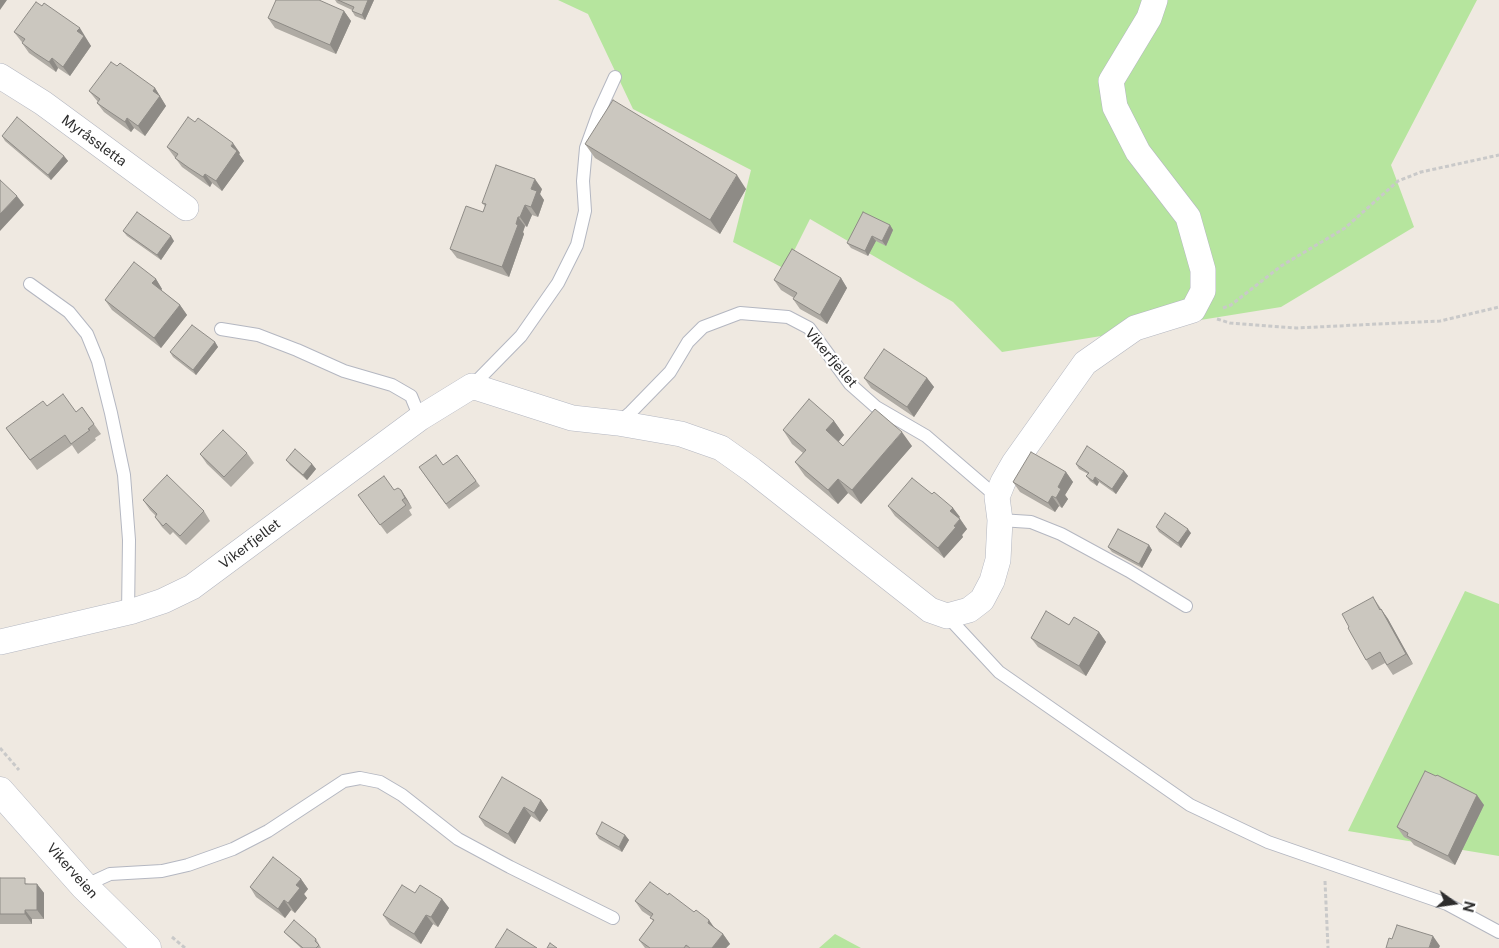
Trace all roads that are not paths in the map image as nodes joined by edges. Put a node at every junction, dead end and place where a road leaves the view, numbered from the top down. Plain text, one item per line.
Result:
1 (1155, 0) edge
2 (0, 76) edge
3 (615, 77) dead end
4 (186, 208) dead end
5 (30, 284) dead end
6 (222, 329) dead end
7 (472, 386) junction
8 (420, 418) junction
9 (618, 423) junction
10 (998, 508) junction
11 (1186, 606) dead end
12 (128, 613) junction
13 (947, 616) junction
14 (0, 642) edge
15 (0, 791) edge
16 (84, 886) junction
17 (614, 918) dead end
18 (1499, 932) edge
19 (146, 948) edge

1 - 10 street
2 - 4 street, Myråssletta
3 - 7 lane
5 - 12 lane
6 - 8 lane
7 - 8 street, Vikerfjellet
7 - 9 street
8 - 12 street, Vikerfjellet
9 - 10 lane, Vikerfjellet
9 - 13 street
10 - 11 lane
10 - 13 street
12 - 14 street, Vikerfjellet
13 - 18 lane
15 - 16 main road, Vikerveien
16 - 17 lane
16 - 19 main road, Vikerveien

